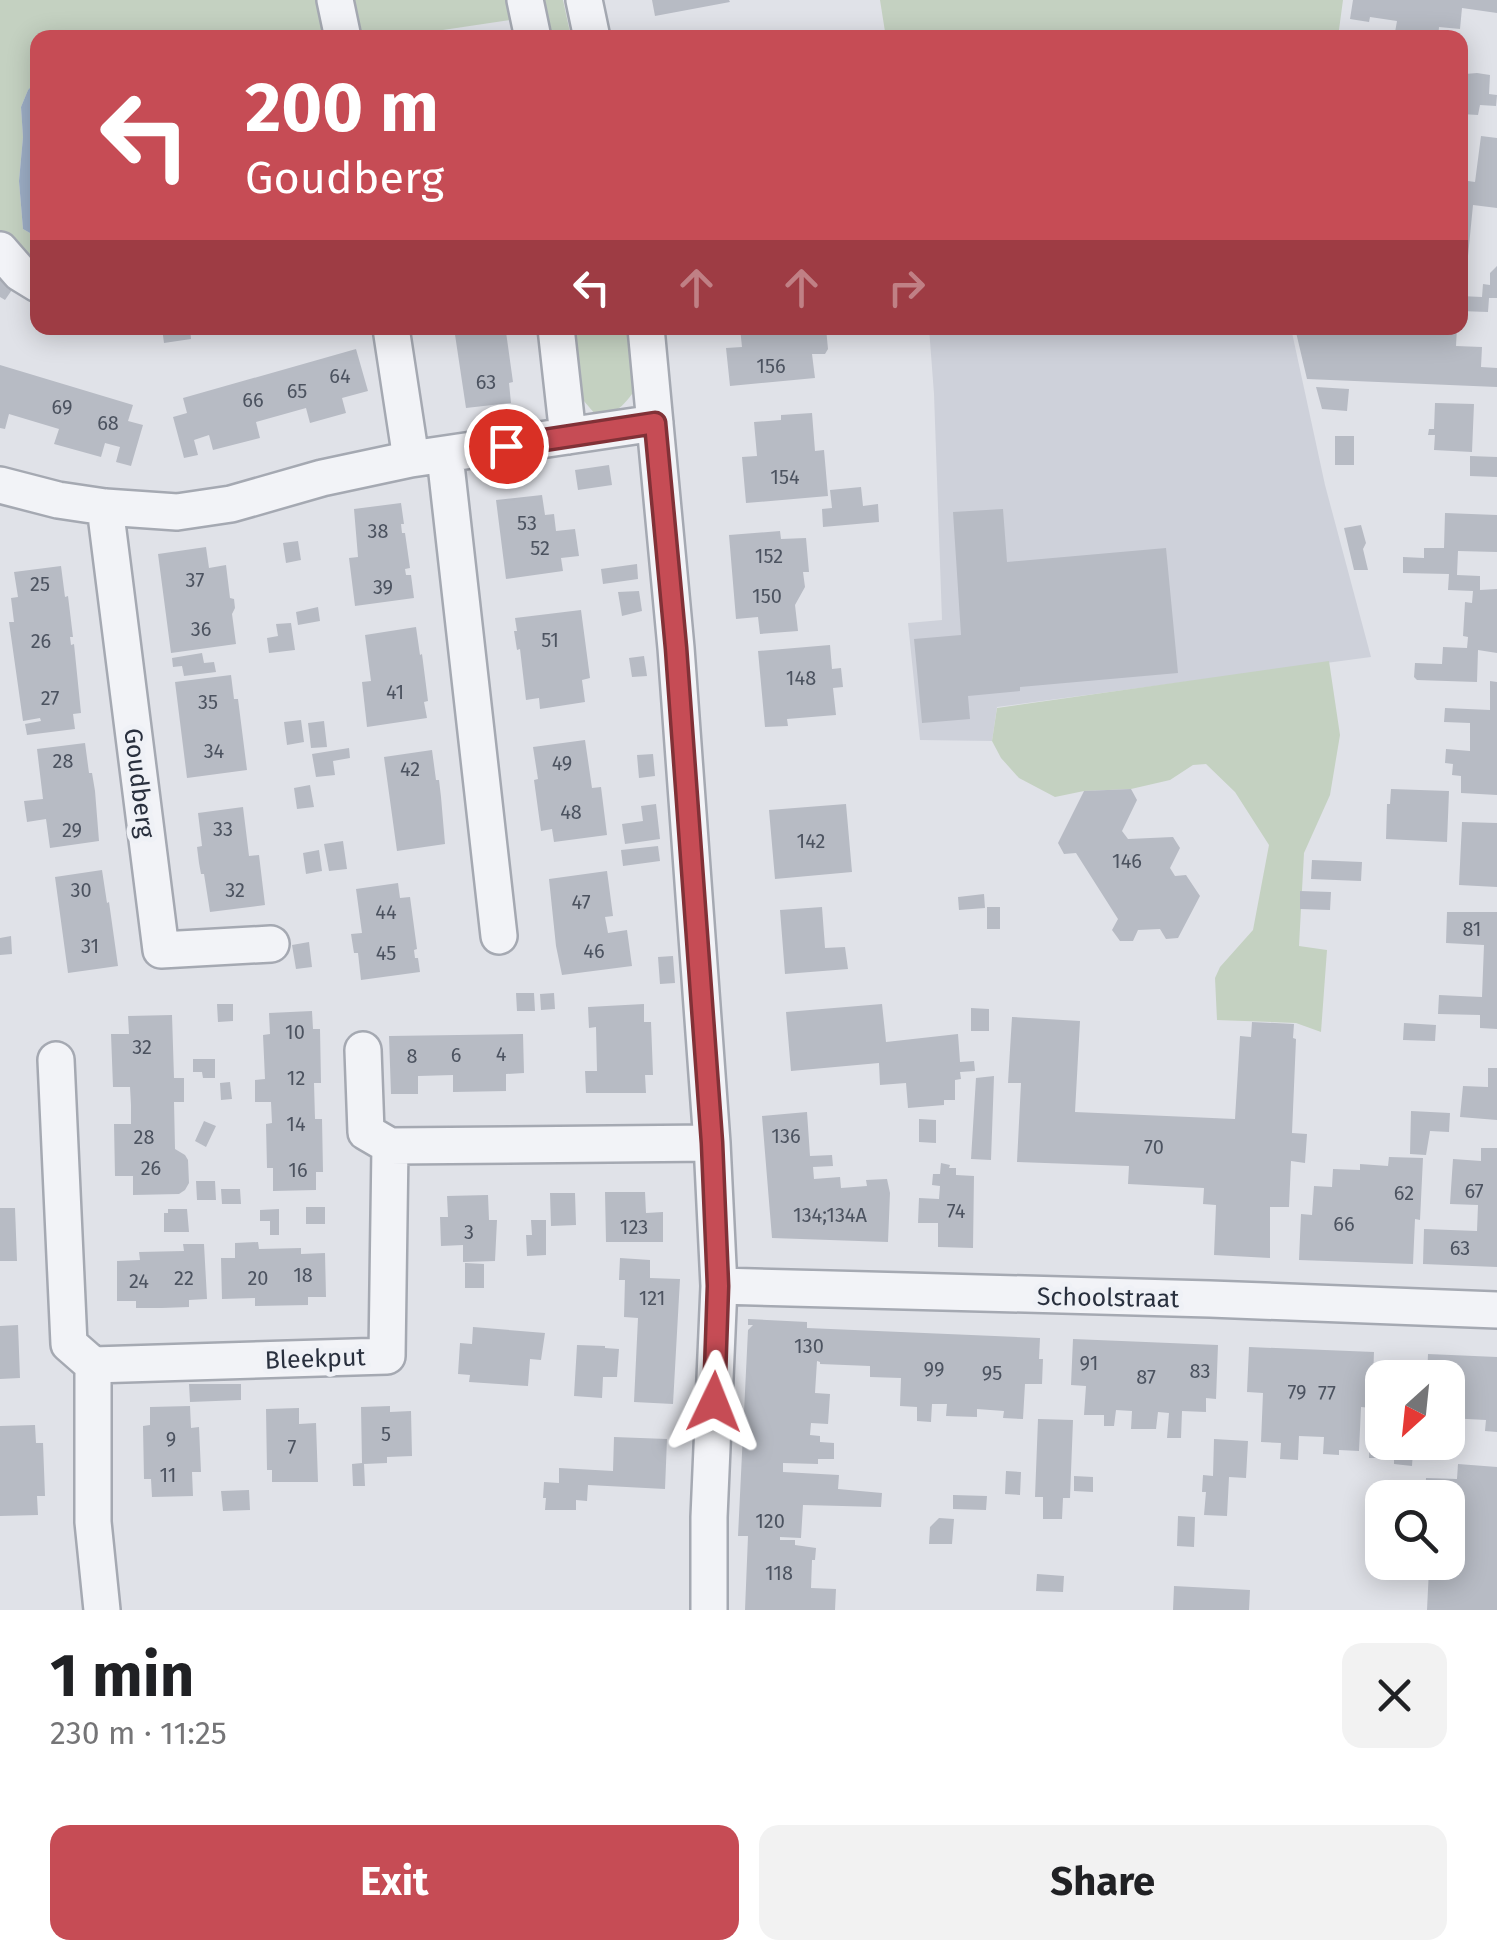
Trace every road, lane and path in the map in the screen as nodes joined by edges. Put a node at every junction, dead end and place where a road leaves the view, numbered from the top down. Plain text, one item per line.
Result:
1 (335, 0) edge
2 (525, 0) edge
3 (584, 0) edge
4 (341, 30) edge
5 (531, 30) edge
6 (590, 30) edge
7 (0, 250) edge
8 (30, 279) edge
9 (391, 335) edge
10 (557, 335) edge
11 (647, 335) edge
12 (655, 423) junction
13 (568, 436) junction
14 (428, 457) junction
15 (0, 485) edge
16 (105, 507) junction
17 (498, 936) dead end
18 (271, 944) dead end
19 (364, 1050) dead end
20 (56, 1060) dead end
21 (712, 1143) junction
22 (390, 1146) junction
23 (718, 1286) junction
24 (1497, 1310) edge
25 (93, 1366) junction
26 (102, 1610) edge
27 (708, 1610) edge

1 - 4 street
2 - 5 street
3 - 6 street
7 - 8 street
9 - 14 street
10 - 13 street
11 - 12 street
12 - 13 street
12 - 21 street
13 - 14 street
14 - 16 street
14 - 17 street
15 - 16 street
16 - 18 street, Goudberg
19 - 22 street
20 - 25 street
21 - 22 street
21 - 23 street
22 - 25 street, Bleekput
23 - 24 street, Schoolstraat
23 - 27 street
25 - 26 street

